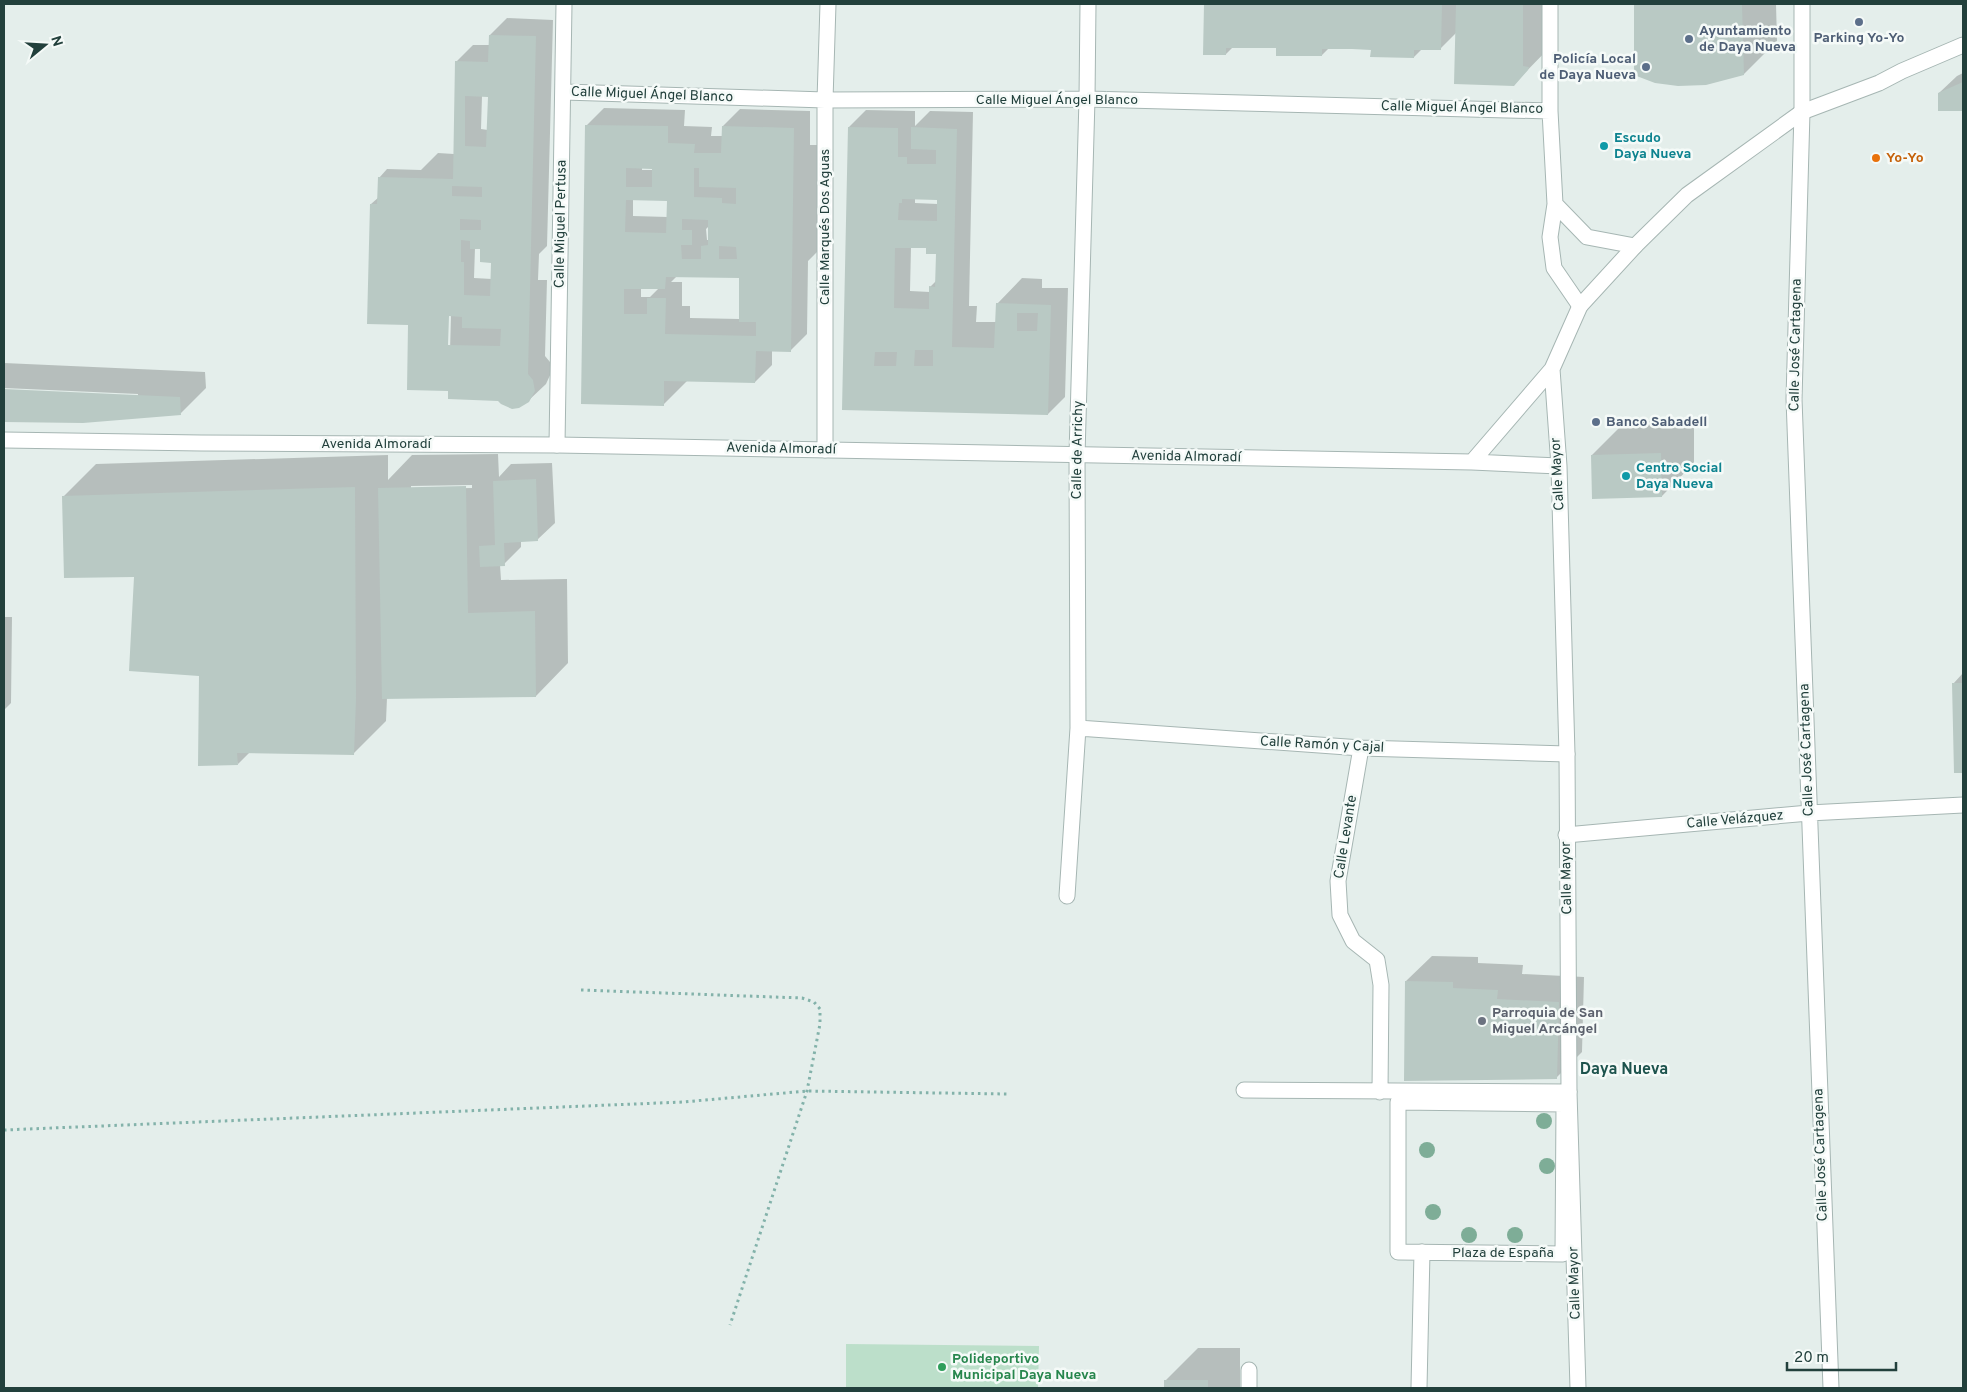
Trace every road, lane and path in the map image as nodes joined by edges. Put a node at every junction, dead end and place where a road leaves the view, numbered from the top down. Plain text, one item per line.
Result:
1 (564, 4) edge
2 (828, 4) edge
3 (1088, 4) edge
4 (1550, 4) edge
5 (1802, 4) edge
6 (1963, 45) edge
7 (564, 92) junction
8 (1088, 99) junction
9 (825, 100) junction
10 (1550, 110) junction
11 (1802, 112) junction
12 (1555, 204) junction
13 (1635, 246) junction
14 (1580, 306) junction
15 (1552, 369) junction
16 (4, 440) edge
17 (557, 445) junction
18 (825, 450) junction
19 (1077, 455) junction
20 (1472, 462) junction
21 (1559, 466) junction
22 (1078, 728) junction
23 (1361, 748) junction
24 (1567, 754) junction
25 (1963, 805) edge
26 (1809, 813) junction
27 (1566, 835) junction
28 (1067, 896) dead end
29 (581, 990) dead end
30 (1244, 1090) dead end
31 (806, 1091) junction
32 (1380, 1092) junction
33 (1569, 1092) junction
34 (1007, 1094) dead end
35 (4, 1130) edge
36 (1422, 1252) junction
37 (730, 1325) dead end
38 (1249, 1370) dead end
39 (1249, 1388) edge
40 (1419, 1388) edge
41 (1578, 1388) edge
42 (1831, 1388) edge

1 - 7 street, Calle Miguel Pertusa
2 - 9 street, Calle Marqués Dos Aguas
3 - 8 street, Calle de Arrichy
4 - 10 street
5 - 11 street, Calle José Cartagena
6 - 11 street
7 - 9 street, Calle Miguel Ángel Blanco
7 - 17 street, Calle Miguel Pertusa
8 - 9 street, Calle Miguel Ángel Blanco
8 - 10 street, Calle Miguel Ángel Blanco
8 - 19 street, Calle de Arrichy
9 - 18 street, Calle Marqués Dos Aguas
10 - 12 street
11 - 13 street
11 - 26 street, Calle José Cartagena
12 - 13 street
12 - 14 street
13 - 14 street
14 - 15 street
15 - 20 street
15 - 21 street, Calle Mayor
16 - 17 street, Avenida Almoradí
17 - 18 street, Avenida Almoradí
18 - 19 street, Avenida Almoradí
19 - 20 street, Avenida Almoradí
19 - 22 street, Calle de Arrichy
20 - 21 street, Avenida Almoradí
21 - 24 street, Calle Mayor
22 - 23 street, Calle Ramón y Cajal
22 - 28 street, Calle de Arrichy
23 - 24 street, Calle Ramón y Cajal
23 - 32 street, Calle Levante
24 - 27 street, Calle Mayor
25 - 26 street, Calle Velázquez
26 - 27 street, Calle Velázquez
26 - 42 street, Calle José Cartagena
27 - 33 street, Calle Mayor
29 - 31 path
30 - 32 street
31 - 34 path
31 - 35 path
31 - 37 path
32 - 33 street
33 - 41 street, Calle Mayor
36 - 36 street, Plaza de España
36 - 40 street
38 - 39 street

